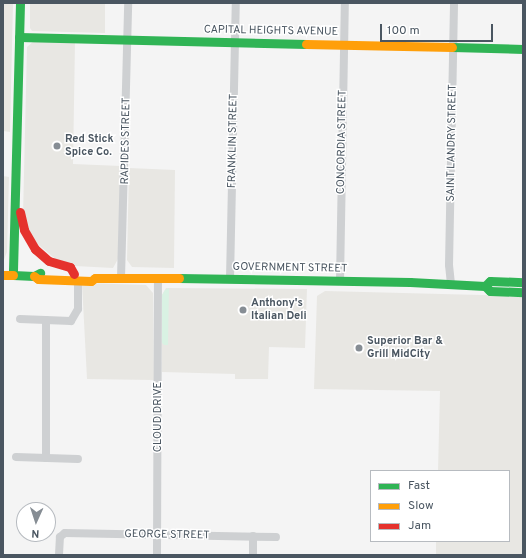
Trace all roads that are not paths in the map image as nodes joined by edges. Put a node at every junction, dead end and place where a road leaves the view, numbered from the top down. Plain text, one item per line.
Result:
1 (20, 3) edge
2 (128, 3) edge
3 (236, 3) edge
4 (344, 3) edge
5 (454, 3) edge
6 (19, 37) junction
7 (127, 40) junction
8 (235, 43) junction
9 (344, 45) junction
10 (453, 48) junction
11 (523, 50) edge
12 (16, 209) junction
13 (3, 275) edge
14 (13, 275) junction
15 (76, 277) junction
16 (121, 278) junction
17 (158, 279) junction
18 (230, 279) junction
19 (340, 281) junction
20 (523, 282) edge
21 (451, 284) junction
22 (485, 286) junction
23 (523, 292) edge
24 (20, 319) dead end
25 (46, 320) junction
26 (16, 457) dead end
27 (46, 458) junction
28 (78, 459) dead end
29 (158, 535) junction
30 (253, 536) junction
31 (276, 537) dead end
32 (59, 555) edge
33 (157, 555) edge
34 (253, 555) edge

1 - 6 main road
2 - 7 street, RAPIDES STREET
3 - 8 street, FRANKLIN STREET
4 - 9 street, CONCORDIA STREET
5 - 10 street, SAINT LANDRY STREET
6 - 7 main road, CAPITAL HEIGHTS AVENUE
6 - 12 main road
7 - 8 main road, CAPITAL HEIGHTS AVENUE
7 - 16 street, RAPIDES STREET
8 - 9 main road, CAPITAL HEIGHTS AVENUE
8 - 18 street, FRANKLIN STREET
9 - 10 main road, CAPITAL HEIGHTS AVENUE
9 - 19 street, CONCORDIA STREET
10 - 11 main road, CAPITAL HEIGHTS AVENUE
10 - 21 street, SAINT LANDRY STREET
12 - 14 main road
12 - 15 main road
13 - 14 main road, GOVERNMENT STREET
14 - 15 main road, GOVERNMENT STREET
15 - 16 main road, GOVERNMENT STREET
15 - 25 street
16 - 17 main road, GOVERNMENT STREET
17 - 18 main road, GOVERNMENT STREET
17 - 29 street, CLOUD DRIVE
18 - 19 main road, GOVERNMENT STREET
19 - 21 main road, GOVERNMENT STREET
20 - 22 main road, GOVERNMENT STREET
21 - 22 main road, GOVERNMENT STREET
22 - 23 main road, GOVERNMENT STREET
24 - 25 street
25 - 27 street
26 - 27 street
27 - 28 street
29 - 30 street, GEORGE STREET
29 - 32 street, GEORGE STREET
29 - 33 street, CLOUD DRIVE
30 - 31 street, GEORGE STREET
30 - 34 street

